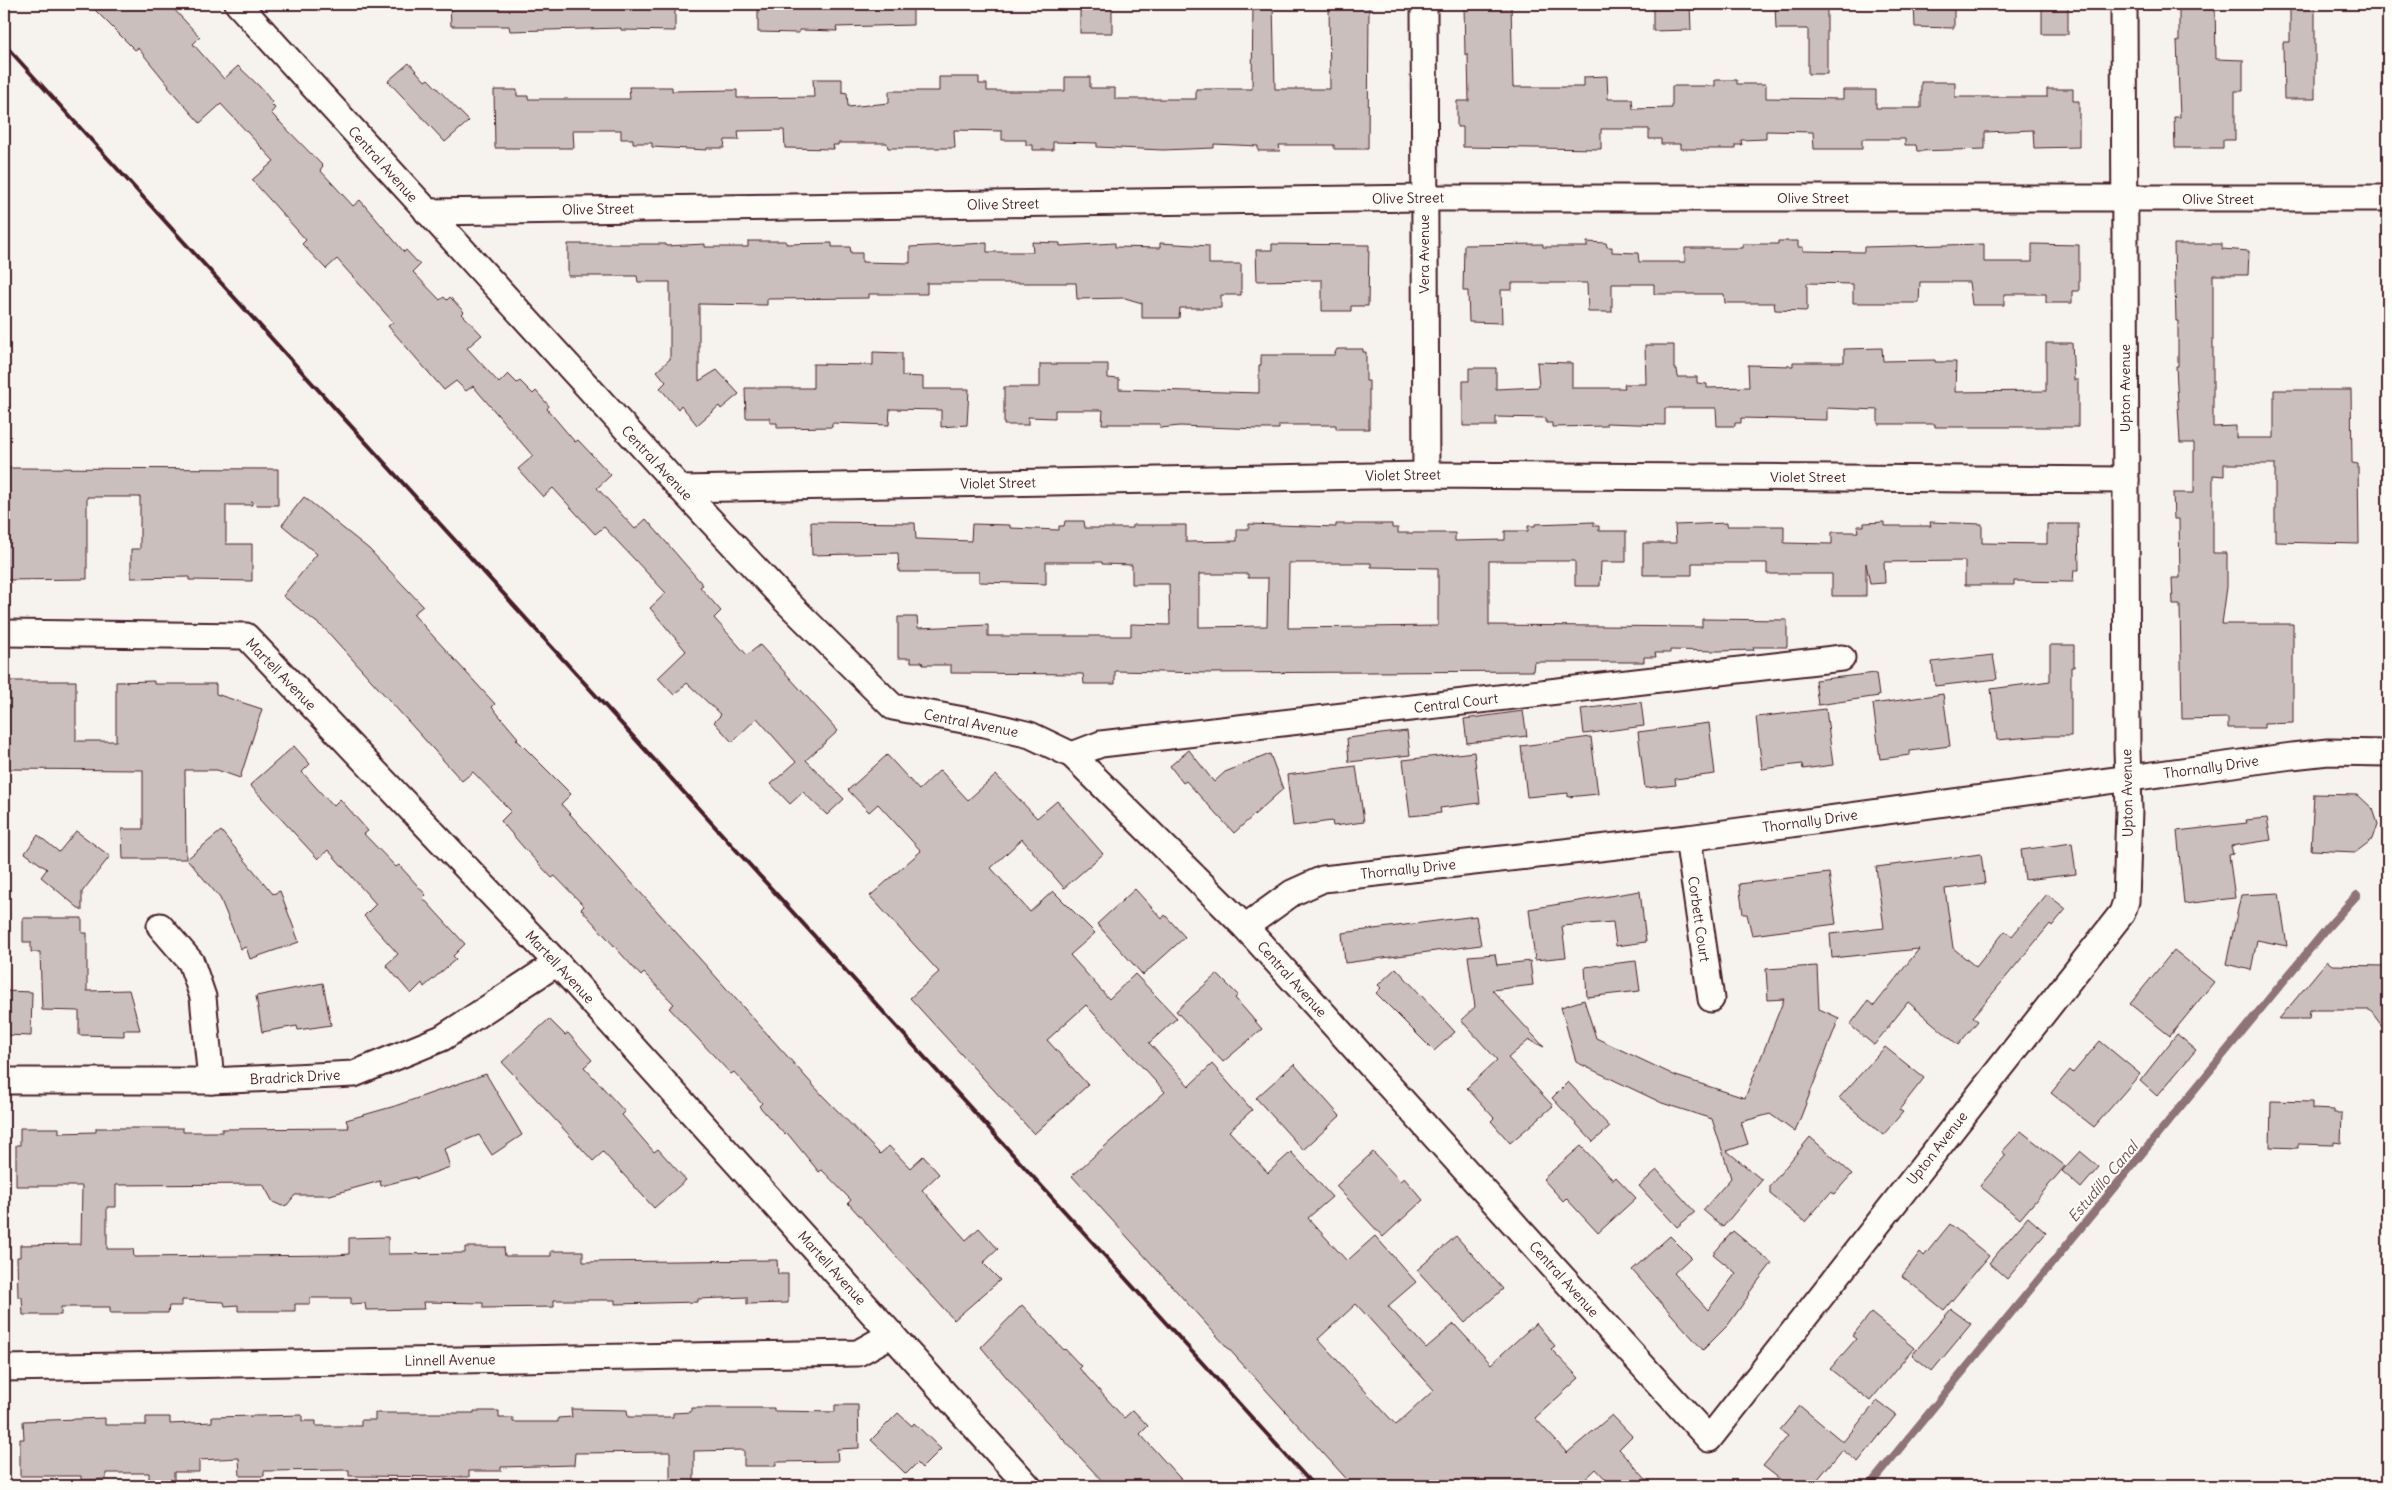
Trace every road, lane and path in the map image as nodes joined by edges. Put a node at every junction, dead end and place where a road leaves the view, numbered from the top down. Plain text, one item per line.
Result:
1 (238, 4) edge
2 (1424, 4) edge
3 (2124, 4) edge
4 (1424, 198) junction
5 (2388, 198) edge
6 (2124, 199) junction
7 (427, 212) junction
8 (1426, 475) junction
9 (2126, 480) junction
10 (681, 489) junction
11 (4, 633) edge
12 (1842, 658) dead end
13 (2388, 753) edge
14 (1072, 755) junction
15 (2128, 778) junction
16 (1688, 838) junction
17 (160, 926) dead end
18 (1245, 927) junction
19 (557, 963) junction
20 (1711, 999) dead end
21 (4, 1081) edge
22 (211, 1082) junction
23 (892, 1334) junction
24 (4, 1368) edge
25 (1709, 1439) joint
26 (1028, 1486) edge

1 - 7 street, Central Avenue
2 - 4 street, Vera Avenue
3 - 6 street, Upton Avenue
4 - 6 street, Olive Street
4 - 7 street, Olive Street
4 - 8 street, Vera Avenue
5 - 6 street, Olive Street
6 - 9 street, Upton Avenue
7 - 10 street, Central Avenue
8 - 9 street, Violet Street
8 - 10 street, Violet Street
9 - 15 street, Upton Avenue
10 - 14 street, Central Avenue
11 - 19 street, Martell Avenue
12 - 14 street, Central Court
13 - 15 street, Thornally Drive
14 - 18 street, Central Avenue
15 - 16 street, Thornally Drive
15 - 25 street, Upton Avenue
16 - 18 street, Thornally Drive
16 - 20 street, Corbett Court
17 - 22 street
18 - 25 street, Central Avenue
19 - 22 street, Bradrick Drive
19 - 23 street, Martell Avenue
21 - 22 street, Bradrick Drive
23 - 24 street, Linnell Avenue
23 - 26 street, Martell Avenue

